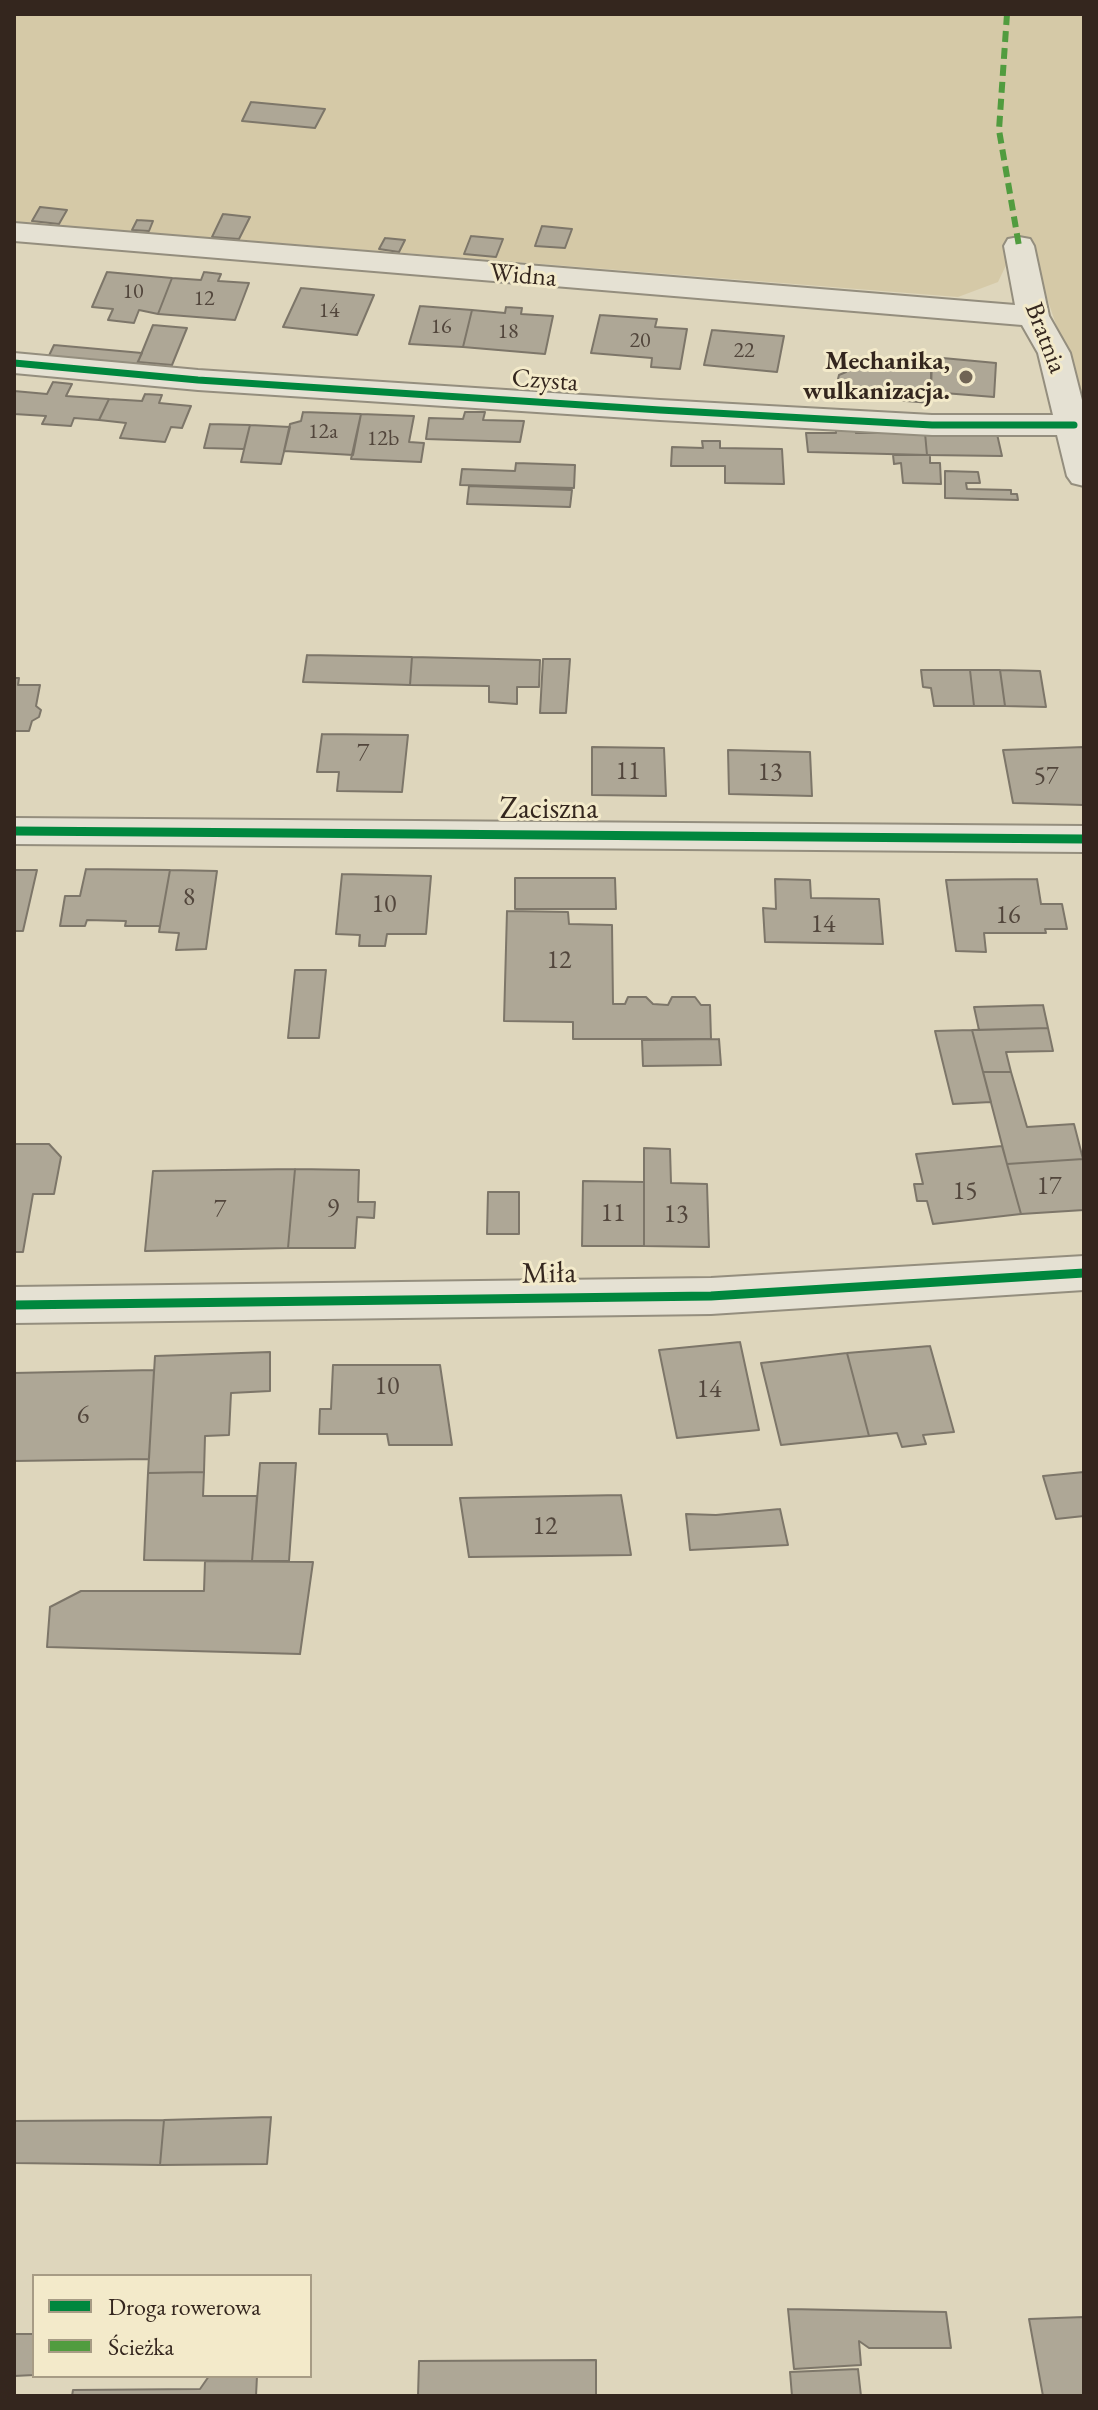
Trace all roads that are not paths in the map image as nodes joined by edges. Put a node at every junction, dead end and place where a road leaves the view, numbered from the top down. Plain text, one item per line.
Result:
1 (14, 232) edge
2 (1019, 246) dead end
3 (1033, 316) junction
4 (14, 363) edge
5 (1074, 425) junction
6 (1084, 476) edge
7 (14, 831) edge
8 (1084, 839) edge
9 (1084, 1273) edge
10 (14, 1305) edge

1 - 3 street, Widna
2 - 3 street, Bratnia
3 - 5 street, Bratnia
4 - 5 street, Czysta
5 - 6 street, Bratnia
7 - 8 street, Zaciszna
9 - 10 street, Miła

